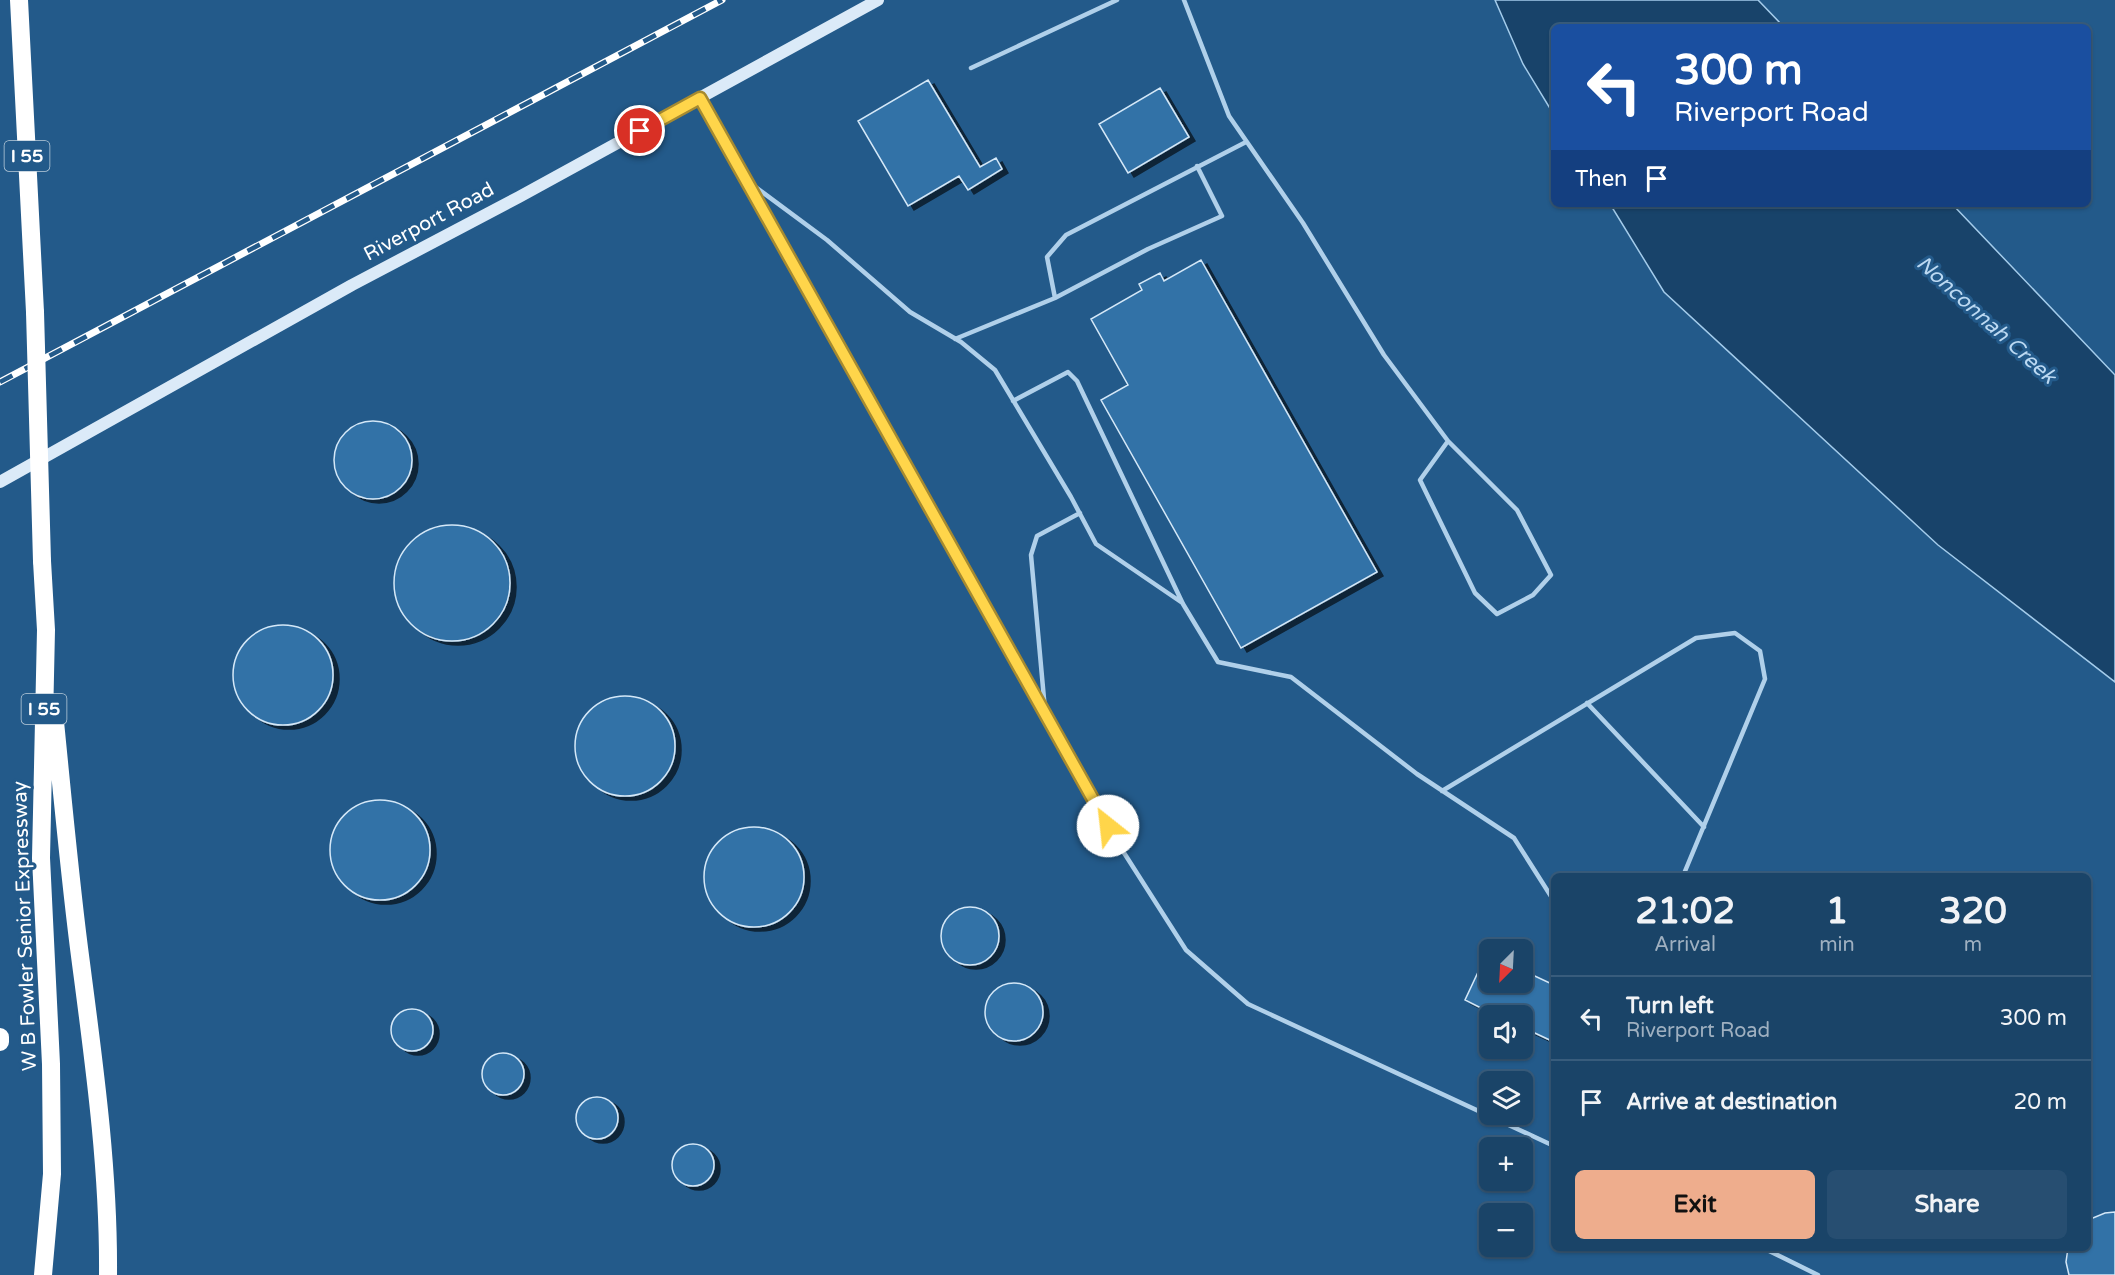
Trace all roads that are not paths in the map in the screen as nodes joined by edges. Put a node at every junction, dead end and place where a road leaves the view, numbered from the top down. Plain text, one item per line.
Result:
1 (19, 0) edge
2 (878, 0) edge
3 (1118, 0) edge
4 (1184, 0) edge
5 (971, 68) dead end
6 (700, 98) junction
7 (1246, 141) junction
8 (1197, 166) junction
9 (747, 181) junction
10 (1055, 298) junction
11 (955, 339) junction
12 (1013, 401) junction
13 (1448, 441) junction
14 (0, 482) edge
15 (1080, 513) junction
16 (1183, 604) junction
17 (46, 630) junction
18 (1587, 703) junction
19 (1045, 713) junction
20 (1442, 791) junction
21 (1704, 827) junction
22 (1684, 873) edge
23 (1551, 896) edge
24 (1551, 1145) edge
25 (1768, 1251) edge
26 (43, 1275) edge
27 (108, 1275) edge
28 (1818, 1275) edge

1 - 17 highway, W B Fowler Senior Expressway / I 55, bridge
2 - 6 main road, Riverport Road
3 - 5 lane
4 - 7 lane
6 - 9 lane
6 - 14 main road, Riverport Road
7 - 8 lane
7 - 13 lane
8 - 10 lane
8 - 10 lane
9 - 11 lane
9 - 19 lane
10 - 11 lane
11 - 12 lane
12 - 15 lane
12 - 16 lane
13 - 13 lane
15 - 16 lane
15 - 19 lane
16 - 20 lane
17 - 26 highway, W B Fowler Senior Expressway / I 55
17 - 27 highway
18 - 20 lane
18 - 21 lane
18 - 21 lane
19 - 24 lane
20 - 23 lane
21 - 22 lane
25 - 28 lane

